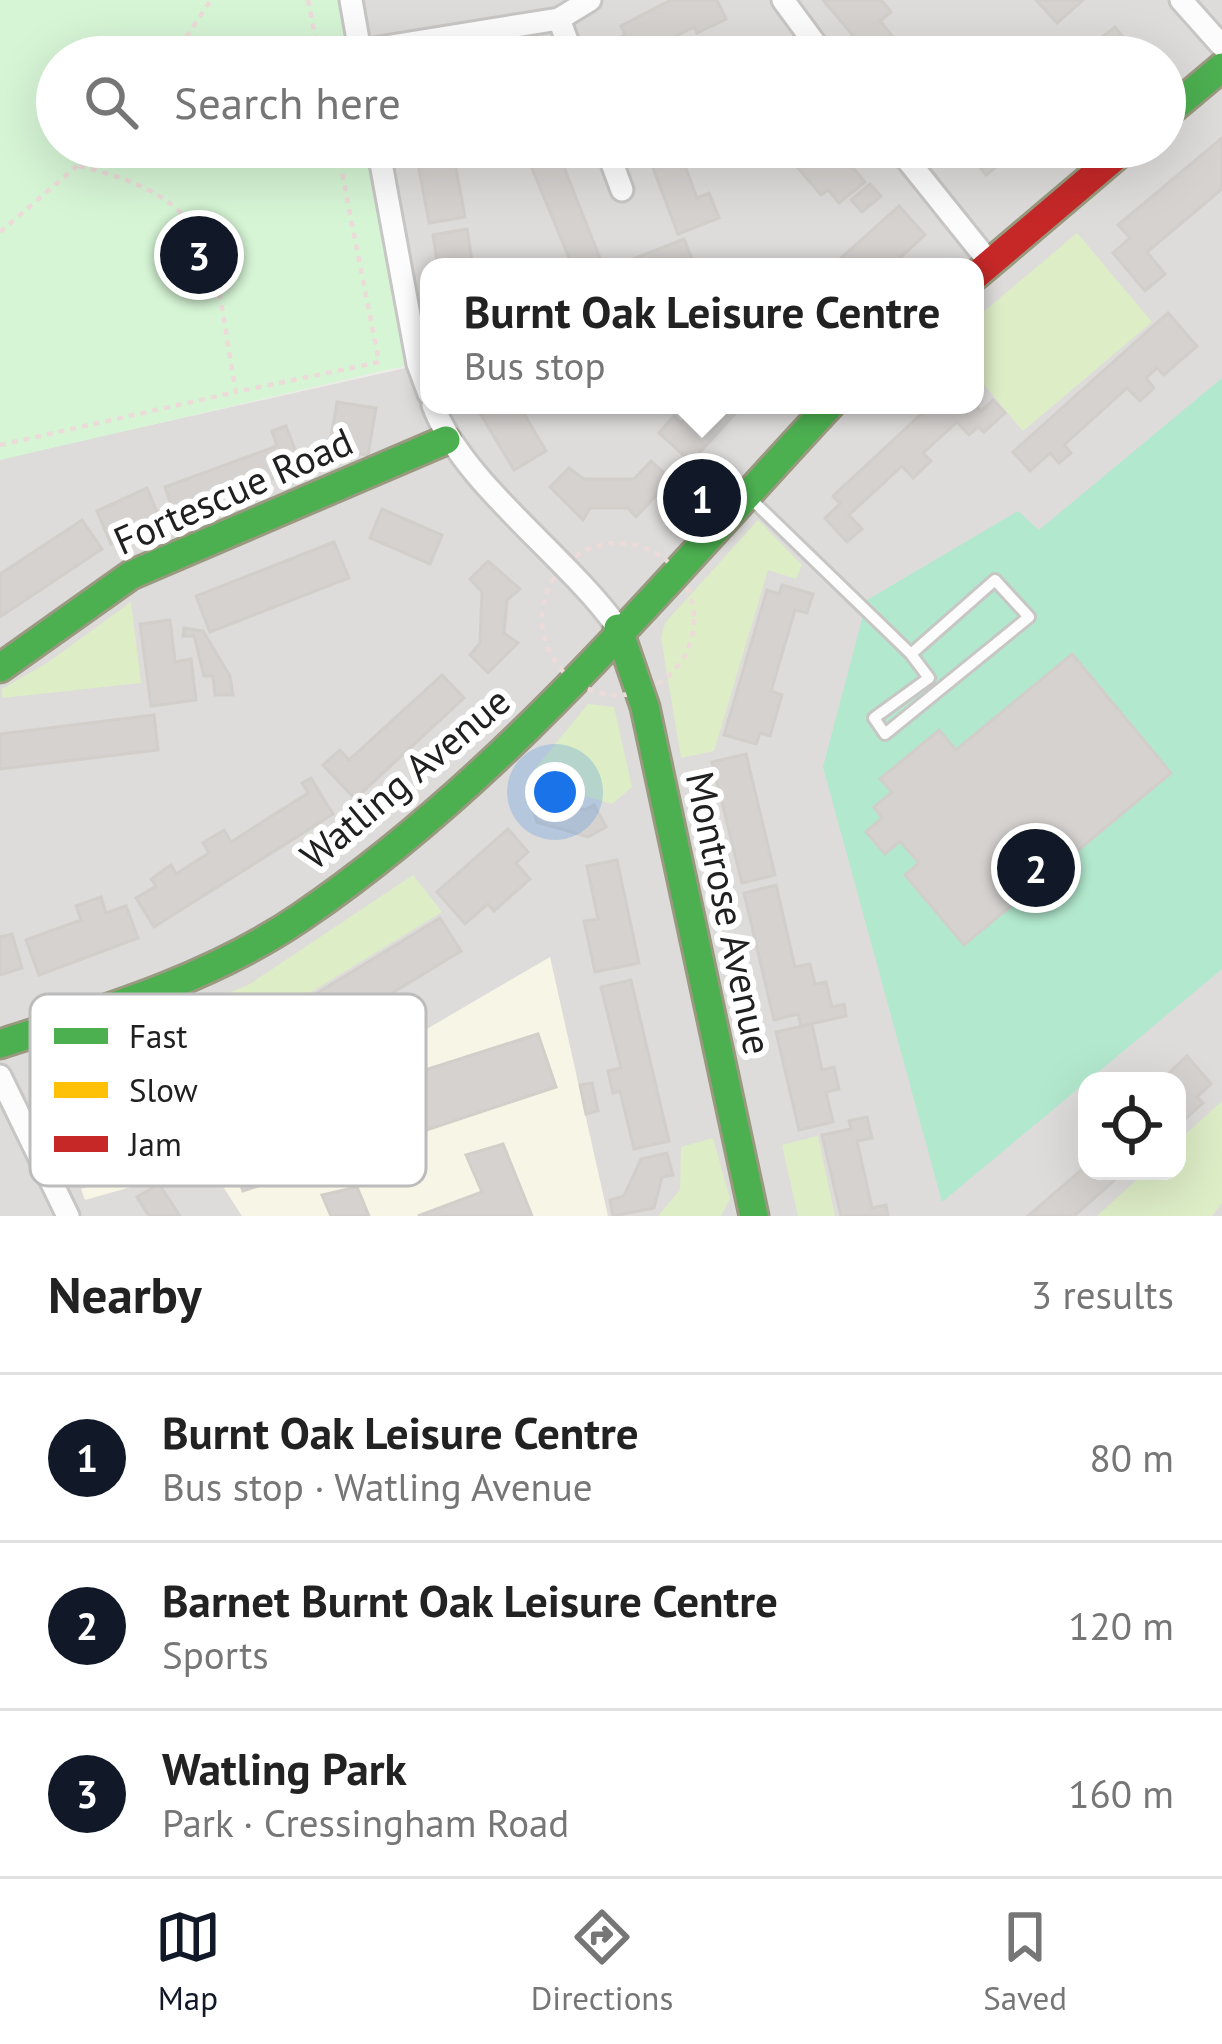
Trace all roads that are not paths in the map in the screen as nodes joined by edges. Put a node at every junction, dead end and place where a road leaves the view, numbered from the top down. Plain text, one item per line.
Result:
1 (351, 0) edge
2 (590, 0) edge
3 (783, 0) edge
4 (1181, 0) edge
5 (559, 19) junction
6 (358, 36) edge
7 (463, 36) edge
8 (565, 36) edge
9 (810, 36) edge
10 (1222, 46) edge
11 (1222, 67) edge
12 (1186, 97) edge
13 (382, 168) edge
14 (614, 168) edge
15 (912, 168) edge
16 (1102, 168) edge
17 (622, 190) dead end
18 (974, 258) edge
19 (984, 267) edge
20 (420, 369) edge
21 (436, 414) edge
22 (821, 414) edge
23 (446, 440) junction
24 (744, 493) junction
25 (618, 628) junction
26 (911, 654) junction
27 (0, 668) edge
28 (145, 994) edge
29 (30, 1034) edge
30 (0, 1044) edge
31 (0, 1076) edge
32 (30, 1138) edge
33 (53, 1186) edge
34 (68, 1216) edge
35 (754, 1216) edge

1 - 6 street
2 - 5 street
3 - 9 street
4 - 10 street
5 - 7 street
5 - 8 street
11 - 12 street
13 - 20 street
14 - 17 street
15 - 18 street
16 - 19 street
21 - 23 street
22 - 24 street, Watling Avenue
23 - 25 street
23 - 27 street, Fortescue Road
24 - 25 street, Watling Avenue
24 - 26 lane
25 - 28 street, Watling Avenue
25 - 35 street, Montrose Avenue
26 - 26 lane
29 - 30 street, Watling Avenue
31 - 32 street
33 - 34 street

